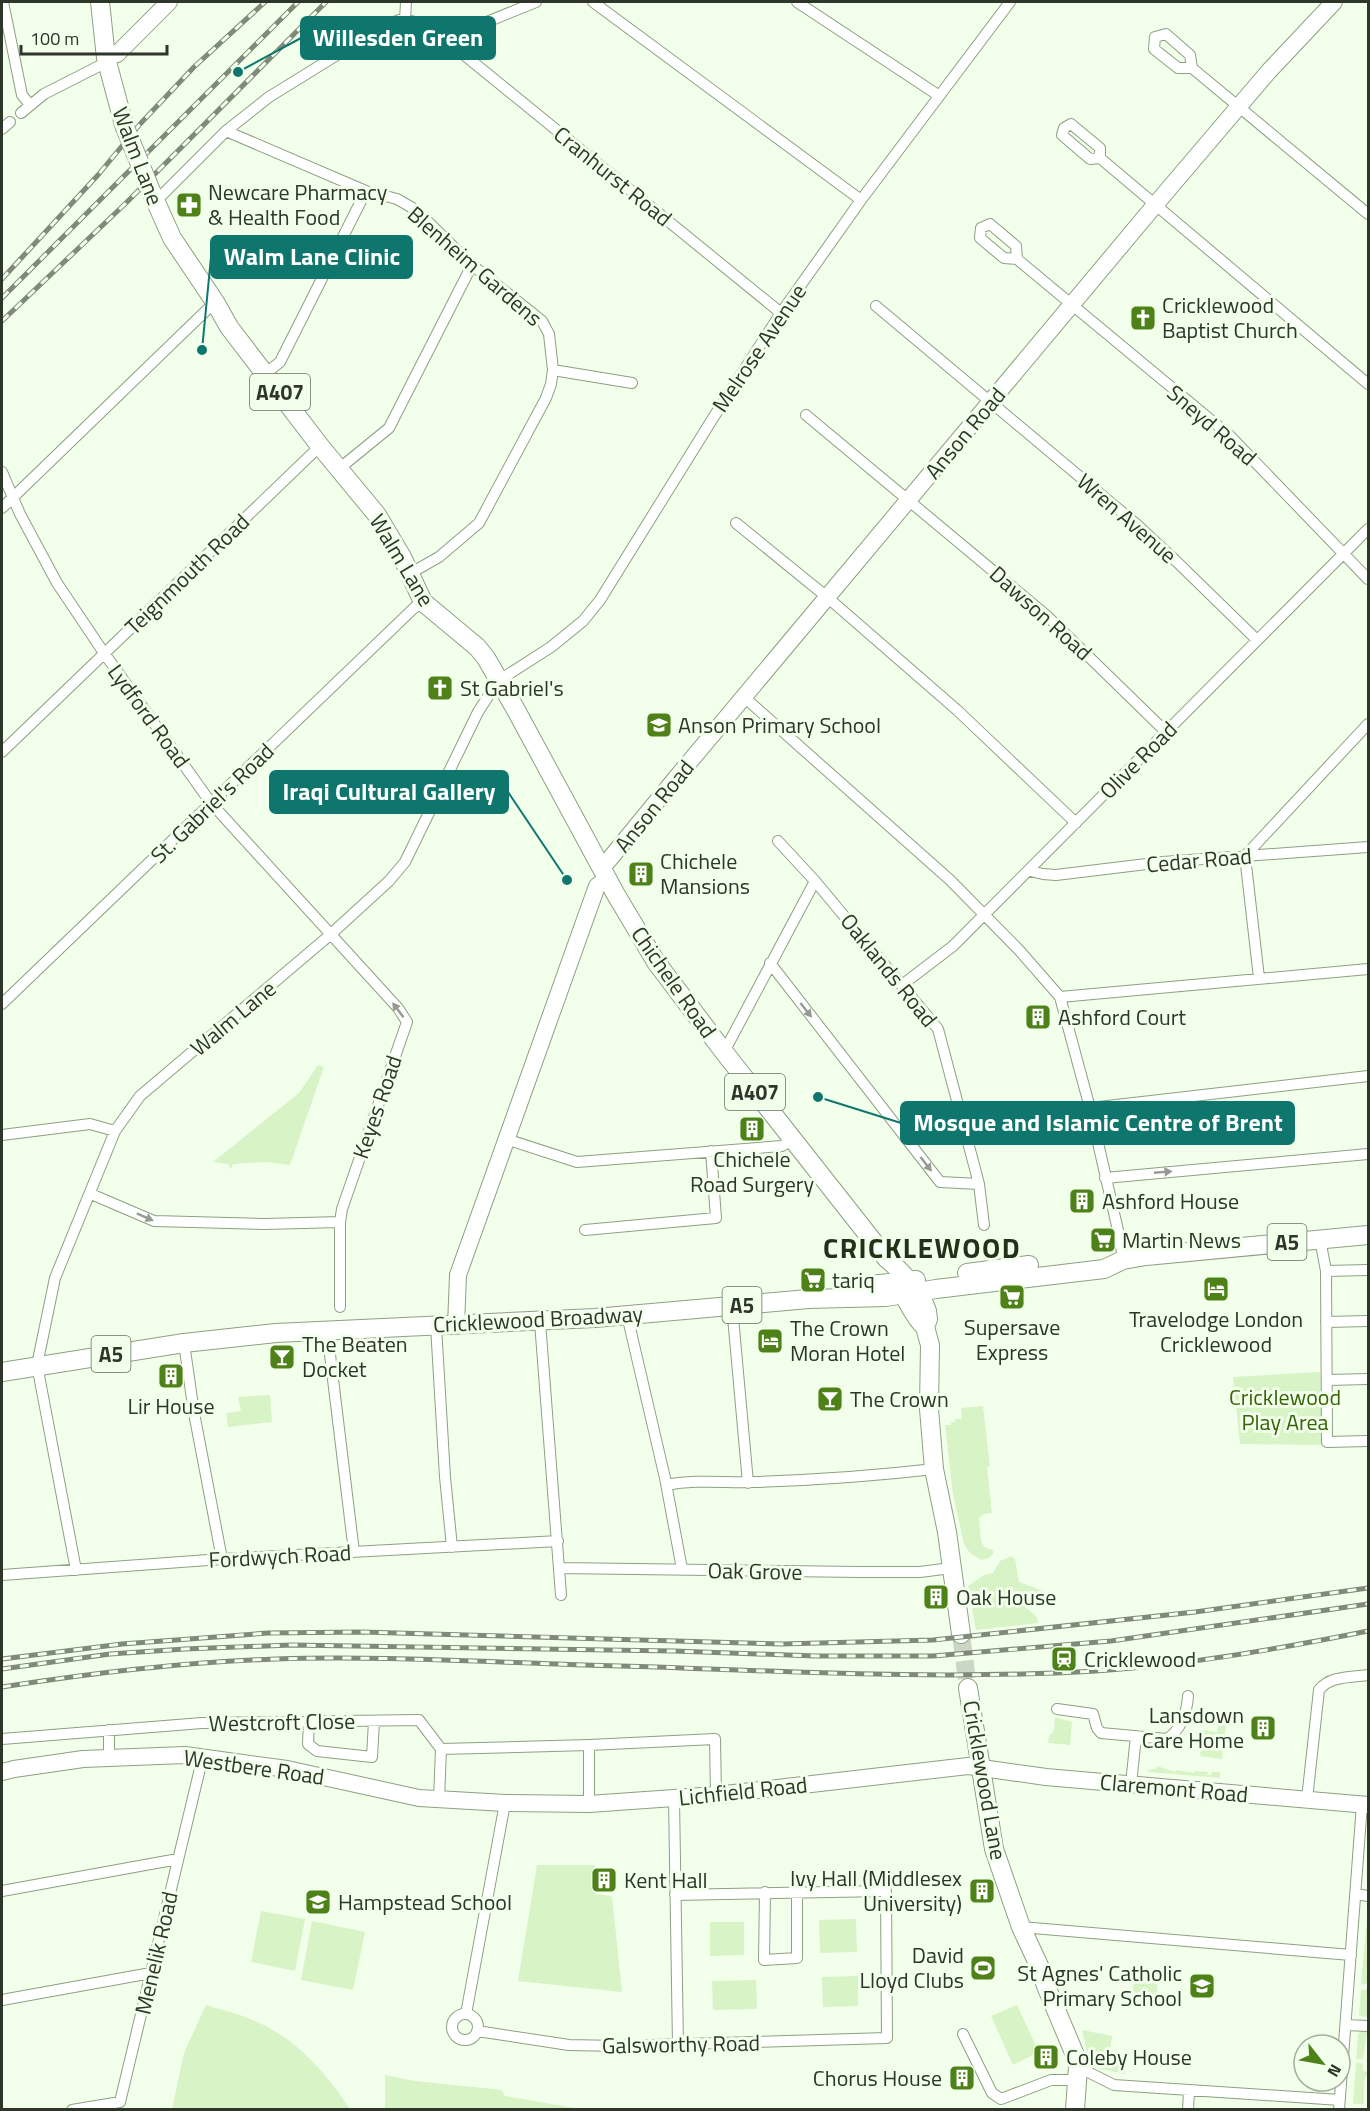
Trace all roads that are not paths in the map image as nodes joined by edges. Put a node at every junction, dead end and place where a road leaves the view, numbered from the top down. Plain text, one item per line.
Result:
1 (3, 2) edge
2 (100, 2) edge
3 (169, 2) edge
4 (405, 2) edge
5 (536, 2) edge
6 (593, 2) edge
7 (797, 2) edge
8 (1010, 2) edge
9 (1334, 2) edge
10 (405, 20) junction
11 (445, 39) junction
12 (107, 60) junction
13 (1192, 68) dead end
14 (938, 95) junction
15 (30, 105) junction
16 (1239, 107) junction
17 (21, 113) dead end
18 (226, 131) junction
19 (1100, 158) dead end
20 (366, 191) junction
21 (153, 197) junction
22 (861, 200) junction
23 (1155, 205) junction
24 (1368, 214) edge
25 (1017, 259) dead end
26 (472, 265) junction
27 (215, 303) junction
28 (1072, 305) junction
29 (876, 306) dead end
30 (782, 313) junction
31 (553, 370) junction
32 (266, 373) junction
33 (632, 383) dead end
34 (1368, 384) edge
35 (991, 402) junction
36 (806, 415) dead end
37 (320, 446) junction
38 (340, 468) junction
39 (2, 472) edge
40 (13, 497) junction
41 (910, 500) junction
42 (2, 508) edge
43 (736, 523) dead end
44 (1368, 529) edge
45 (1345, 553) junction
46 (409, 574) junction
47 (1368, 579) edge
48 (827, 597) junction
49 (423, 602) junction
50 (1257, 640) junction
51 (104, 653) junction
52 (498, 681) junction
53 (744, 697) junction
54 (1368, 724) edge
55 (1166, 732) junction
56 (2, 752) edge
57 (211, 803) junction
58 (1076, 823) junction
59 (778, 841) dead end
60 (1368, 847) edge
61 (1245, 856) junction
62 (1030, 871) junction
63 (604, 873) junction
64 (816, 881) junction
65 (984, 916) junction
66 (330, 935) junction
67 (770, 963) junction
68 (1368, 969) edge
69 (1259, 978) junction
70 (902, 985) junction
71 (1060, 997) junction
72 (2, 1004) edge
73 (724, 1052) junction
74 (1368, 1076) edge
75 (1090, 1108) junction
76 (115, 1131) junction
77 (2, 1136) edge
78 (507, 1139) junction
79 (793, 1139) junction
80 (711, 1151) junction
81 (1368, 1154) edge
82 (1105, 1178) junction
83 (979, 1184) junction
84 (91, 1194) junction
85 (340, 1222) junction
86 (984, 1225) dead end
87 (585, 1230) dead end
88 (1368, 1235) edge
89 (1320, 1239) junction
90 (1123, 1260) junction
91 (1368, 1270) edge
92 (1326, 1271) junction
93 (906, 1287) junction
94 (732, 1306) junction
95 (340, 1307) dead end
96 (627, 1315) junction
97 (1368, 1321) edge
98 (540, 1322) junction
99 (1326, 1322) junction
100 (436, 1326) junction
101 (456, 1326) junction
102 (327, 1330) junction
103 (184, 1343) junction
104 (37, 1365) junction
105 (2, 1372) edge
106 (1368, 1379) edge
107 (1327, 1380) junction
108 (1368, 1441) edge
109 (934, 1469) junction
110 (748, 1483) junction
111 (667, 1485) junction
112 (558, 1542) junction
113 (452, 1547) junction
114 (354, 1552) junction
115 (222, 1559) junction
116 (559, 1568) junction
117 (682, 1569) junction
118 (942, 1569) junction
119 (76, 1570) junction
120 (2, 1575) edge
121 (561, 1596) dead end
122 (961, 1634) tunnel mouth
123 (1368, 1675) edge
124 (968, 1688) tunnel mouth
125 (1188, 1696) dead end
126 (1057, 1709) dead end
127 (374, 1720) junction
128 (309, 1721) junction
129 (109, 1730) junction
130 (1136, 1736) junction
131 (2, 1739) edge
132 (589, 1745) junction
133 (441, 1749) junction
134 (203, 1756) junction
135 (109, 1758) junction
136 (980, 1766) junction
137 (2, 1772) edge
138 (1131, 1784) junction
139 (589, 1795) dead end
140 (716, 1795) junction
141 (674, 1799) junction
142 (1307, 1799) junction
143 (439, 1800) junction
144 (505, 1803) junction
145 (1365, 1804) edge
146 (178, 1859) junction
147 (2, 1891) edge
148 (765, 1892) junction
149 (797, 1892) junction
150 (675, 1894) junction
151 (1356, 1894) junction
152 (1368, 1896) edge
153 (1021, 1927) junction
154 (1351, 1955) junction
155 (151, 1973) junction
156 (2, 2000) edge
157 (466, 2014) junction
158 (1346, 2025) junction
159 (1368, 2026) edge
160 (477, 2031) junction
161 (963, 2034) dead end
162 (678, 2045) junction
163 (1078, 2073) junction
164 (1189, 2091) junction
165 (1340, 2105) edge
166 (72, 2109) edge
167 (1075, 2109) edge
168 (1188, 2109) edge

1 - 15 street
2 - 12 main road, Walm Lane / A407
3 - 12 street
4 - 10 street
5 - 11 street
6 - 22 street
7 - 14 street
8 - 14 street, Melrose Avenue
9 - 16 street, Anson Road
10 - 11 street, Cranhurst Road
10 - 18 street
11 - 30 street, Cranhurst Road
12 - 15 street
12 - 21 main road, Walm Lane / A407, bridge
13 - 16 street
14 - 22 street, Melrose Avenue
15 - 17 street
16 - 23 street, Anson Road
16 - 24 street
18 - 20 street, Blenheim Gardens
18 - 21 street
19 - 23 street
20 - 26 street, Blenheim Gardens
20 - 32 street
21 - 27 main road, Walm Lane / A407
22 - 30 street, Melrose Avenue
23 - 28 street, Anson Road
23 - 34 street
25 - 28 street, Sneyd Road
26 - 31 street, Blenheim Gardens
26 - 38 street
27 - 32 main road, Walm Lane / A407
27 - 40 street
28 - 35 street, Anson Road
28 - 45 street, Sneyd Road
29 - 35 street, Wren Avenue
30 - 52 street, Melrose Avenue
31 - 33 street
31 - 46 street, Blenheim Gardens
32 - 37 main road, Walm Lane / A407
35 - 41 street, Anson Road
35 - 50 street, Wren Avenue
36 - 41 street, Dawson Road
37 - 38 main road, Walm Lane / A407
37 - 51 street, Teignmouth Road
38 - 46 main road, Walm Lane / A407
39 - 40 street, Lydford Road
40 - 42 street
40 - 51 street, Lydford Road
41 - 48 street, Anson Road
41 - 55 street, Dawson Road
43 - 48 street
44 - 45 street, Olive Road
45 - 47 street, Sneyd Road
45 - 50 street, Olive Road
46 - 49 main road, Walm Lane / A407
48 - 53 street, Anson Road
48 - 58 street
49 - 52 main road, Walm Lane / A407
49 - 57 street, St. Gabriel's Road
50 - 55 street, Olive Road
51 - 56 street, Teignmouth Road
51 - 57 street, Lydford Road
52 - 63 main road, Chichele Road / A407
52 - 66 street, Walm Lane
53 - 63 street, Anson Road
53 - 65 street
54 - 61 street
55 - 58 street, Olive Road
57 - 66 street, Lydford Road
57 - 72 street, St. Gabriel's Road
58 - 62 street, Olive Road
59 - 64 street, Oaklands Road
60 - 61 street, Cedar Road
61 - 62 street, Cedar Road
61 - 69 street
62 - 65 street, Olive Road
63 - 73 main road, Chichele Road / A407
63 - 78 street, Anson Road
64 - 67 street
64 - 70 street, Oaklands Road
65 - 70 street, Olive Road
65 - 71 street
66 - 76 street, Walm Lane
85 -> 66 street, Keyes Road
67 - 73 street
67 -> 83 street
68 - 69 street
69 - 71 street
70 - 83 street, Oaklands Road
71 - 75 street
73 - 79 main road, Chichele Road / A407
74 - 75 street
75 - 82 street
76 - 77 street
76 - 84 street, Walm Lane
78 - 80 street
78 - 101 street, Anson Road
79 - 80 street
79 - 93 main road, Chichele Road / A407
80 - 87 street
82 -> 81 street
82 - 90 street
83 - 86 street, Oaklands Road
84 -> 85 street
84 - 104 street, Walm Lane
85 - 95 street, Keyes Road
88 - 89 main road, Cricklewood Broadway / A5
89 - 90 main road, Cricklewood Broadway / A5
89 - 92 street
90 - 93 main road, Cricklewood Broadway / A5
91 - 92 street
92 - 99 street
93 - 94 main road, Cricklewood Broadway / A5
93 - 109 main road, A407
94 - 96 main road, Cricklewood Broadway / A5
94 - 110 street
96 - 98 main road, Cricklewood Broadway / A5
96 - 111 street
97 - 99 street
98 - 101 main road, Cricklewood Broadway / A5
98 - 112 street
99 - 107 street
100 - 101 main road, Cricklewood Broadway / A5
100 - 102 main road, Cricklewood Broadway / A5
100 - 113 street
102 - 103 main road, Cricklewood Broadway / A5
102 - 114 street
103 - 104 main road, Cricklewood Broadway / A5
103 - 115 street
104 - 105 main road, Cricklewood Broadway / A5
104 - 119 street
106 - 107 street
107 - 108 street
109 - 110 street
109 - 118 main road, A407
110 - 111 street
111 - 117 street
112 - 113 street, Fordwych Road
112 - 116 street
113 - 114 street, Fordwych Road
114 - 115 street, Fordwych Road
115 - 119 street, Fordwych Road
116 - 117 street, Oak Grove
116 - 121 street
117 - 118 street, Oak Grove
118 - 122 main road, A407
119 - 120 street, Fordwych Road
123 - 142 street
124 - 136 main road, Cricklewood Lane
125 - 130 street
126 - 130 street
127 - 128 street, Westcroft Close
127 - 128 street
127 - 133 street, Westcroft Close
128 - 129 street, Westcroft Close
129 - 131 street, Westcroft Close
129 - 135 street
130 - 138 street
132 - 133 street
132 - 139 street
132 - 140 street
133 - 143 street
134 - 135 street, Westbere Road
134 - 143 street, Westbere Road
134 - 146 street, Menelik Road
135 - 137 street, Westbere Road
136 - 138 street, Claremont Road
136 - 140 street, Lichfield Road
136 - 153 main road, Cricklewood Lane
138 - 142 street, Claremont Road
140 - 141 street, Lichfield Road
141 - 144 street, Lichfield Road
141 - 150 street
142 - 145 street, Claremont Road
143 - 144 street, Westbere Road
144 - 157 street
145 - 151 street
146 - 147 street
146 - 155 street, Menelik Road
148 - 149 street
148 - 149 street
148 - 150 street
149 - 162 street, Galsworthy Road
150 - 162 street
151 - 152 street
151 - 154 street
153 - 154 street
153 - 163 main road, Cricklewood Lane
154 - 158 street
155 - 156 street
155 - 166 street, Menelik Road
157 - 160 street
157 - 160 street, Galsworthy Road
158 - 159 street
158 - 165 street
160 - 162 street, Galsworthy Road
161 - 163 street
163 - 164 street
163 - 167 main road, Cricklewood Lane
164 - 165 street
164 - 168 street

